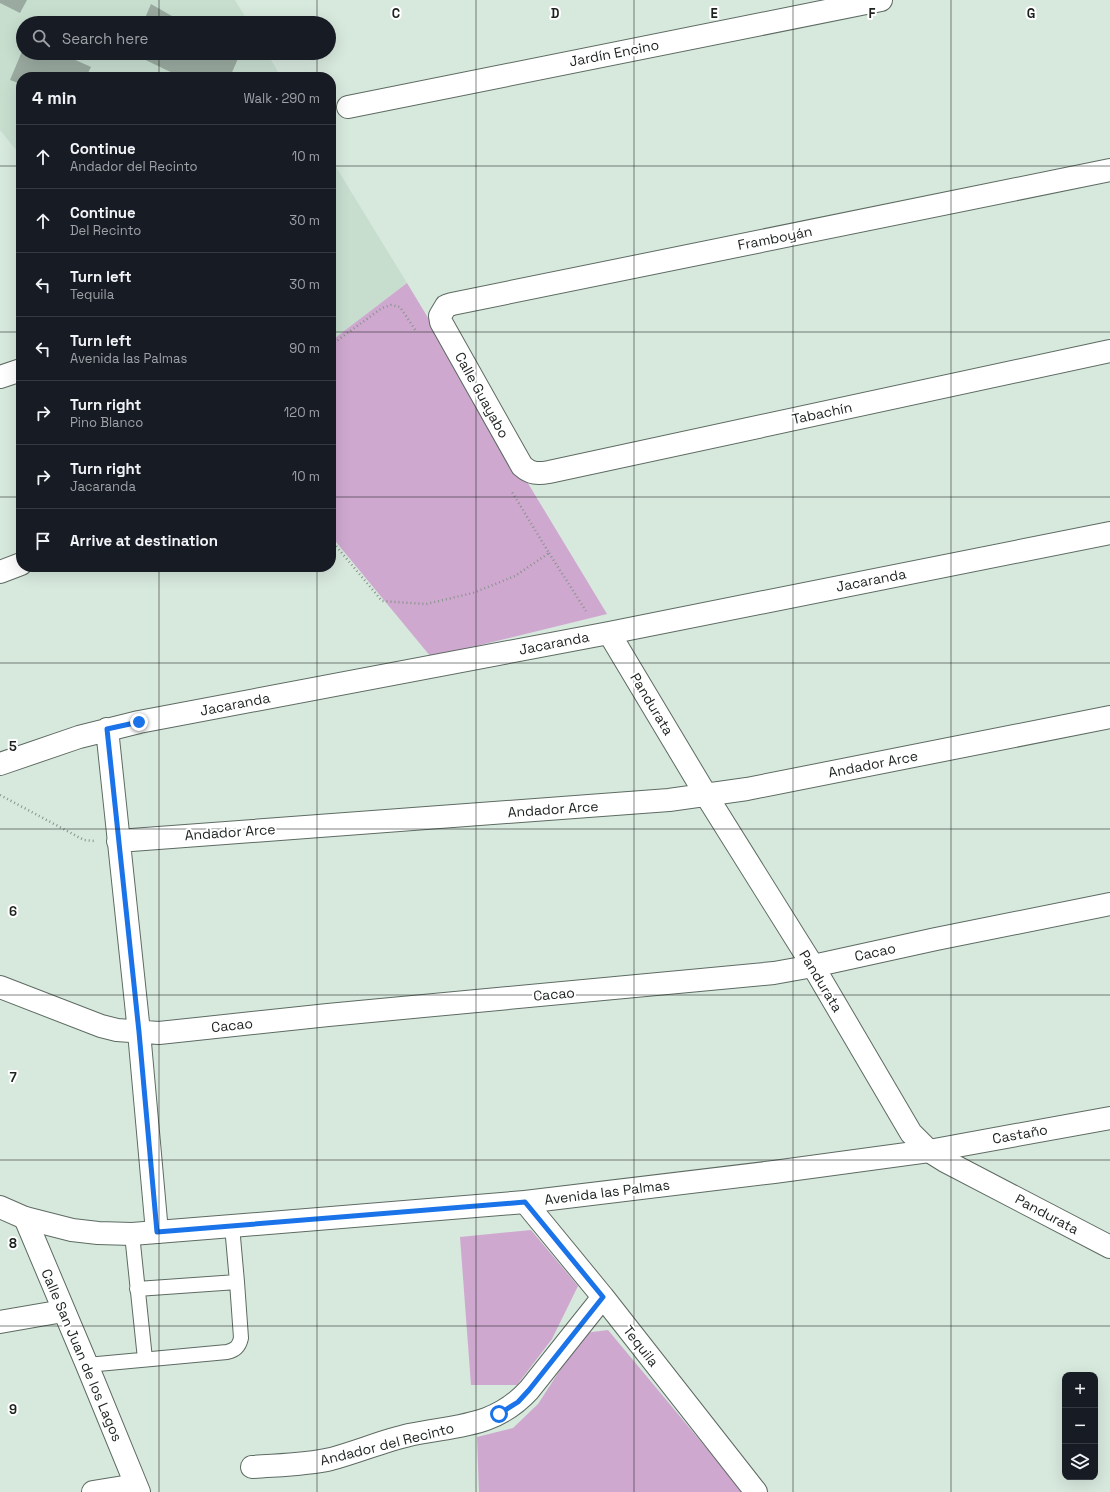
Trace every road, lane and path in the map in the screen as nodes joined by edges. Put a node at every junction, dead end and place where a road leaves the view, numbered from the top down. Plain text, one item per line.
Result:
1 (880, 0) edge
2 (348, 107) dead end
3 (1110, 170) edge
4 (443, 310) joint
5 (416, 332) dead end
6 (336, 341) edge
7 (1110, 351) edge
8 (16, 372) edge
9 (0, 377) edge
10 (534, 473) joint
11 (512, 492) dead end
12 (1110, 533) edge
13 (336, 546) edge
14 (549, 552) junction
15 (16, 566) edge
16 (0, 572) edge
17 (605, 633) junction
18 (1110, 717) edge
19 (107, 729) junction
20 (0, 764) edge
21 (0, 795) edge
22 (706, 795) junction
23 (118, 841) junction
24 (1110, 904) edge
25 (813, 966) junction
26 (0, 987) edge
27 (139, 1032) junction
28 (1110, 1118) edge
29 (929, 1151) junction
30 (525, 1202) junction
31 (0, 1208) edge
32 (25, 1218) junction
33 (232, 1226) junction
34 (157, 1232) junction
35 (132, 1234) junction
36 (1110, 1247) edge
37 (237, 1282) junction
38 (137, 1289) junction
39 (603, 1297) junction
40 (63, 1311) junction
41 (0, 1322) edge
42 (145, 1359) junction
43 (87, 1365) junction
44 (252, 1467) dead end
45 (138, 1488) edge
46 (93, 1492) edge
47 (756, 1492) edge

1 - 2 street, Jardín Encino
3 - 4 street, Framboyán
4 - 10 street, Calle Guayabo
5 - 6 path
7 - 10 street, Tabachín
8 - 9 street
11 - 14 path
12 - 17 street, Jacaranda
13 - 14 path
14 - 17 path
15 - 16 street
17 - 19 street, Jacaranda
17 - 22 street, Pandurata
18 - 22 street, Andador Arce
19 - 20 street, Jacaranda
19 - 23 street
21 - 23 path
22 - 23 street, Andador Arce
22 - 25 street, Pandurata
23 - 27 street
24 - 25 street, Cacao
25 - 27 street, Cacao
25 - 29 street, Pandurata
26 - 27 street, Cacao
27 - 34 street
28 - 29 street, Castaño
29 - 30 street, Avenida las Palmas
29 - 36 street, Pandurata
30 - 33 street, Avenida las Palmas
30 - 39 street, Tequila
31 - 32 street, Avenida las Palmas
32 - 35 street, Avenida las Palmas
32 - 40 street, Calle San Juan de los Lagos
33 - 34 street, Avenida las Palmas
33 - 37 lane
34 - 35 street, Avenida las Palmas
35 - 38 lane
37 - 38 lane
37 - 42 lane
38 - 42 lane
39 - 44 street, Andador del Recinto
39 - 47 street, Tequila
40 - 41 street
40 - 43 street, Calle San Juan de los Lagos
42 - 43 lane
43 - 45 street, Calle San Juan de los Lagos
45 - 46 street

